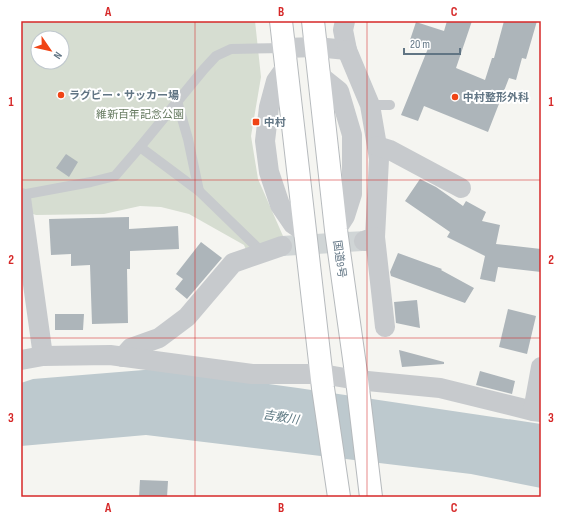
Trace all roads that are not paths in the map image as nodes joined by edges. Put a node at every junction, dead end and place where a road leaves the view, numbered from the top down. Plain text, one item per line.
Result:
1 (281, 21) edge
2 (313, 21) edge
3 (344, 21) edge
4 (316, 47) junction
5 (347, 50) junction
6 (285, 58) junction
7 (177, 101) junction
8 (390, 104) dead end
9 (370, 105) junction
10 (377, 146) junction
11 (140, 147) junction
12 (461, 188) dead end
13 (199, 192) junction
14 (21, 195) edge
15 (21, 198) edge
16 (306, 233) junction
17 (272, 250) joint
18 (385, 327) dead end
19 (43, 356) junction
20 (122, 357) junction
21 (21, 360) edge
22 (541, 367) edge
23 (322, 381) junction
24 (358, 386) junction
25 (537, 412) edge
26 (339, 497) edge
27 (371, 497) edge

1 - 6 highway
2 - 4 highway, 国道9号
3 - 5 street
4 - 5 street
4 - 6 street
4 - 24 highway, 国道9号
5 - 9 street
6 - 7 lane
6 - 16 highway
6 - 16 street
7 - 11 lane
7 - 13 lane
8 - 9 lane
9 - 10 street
10 - 12 street
10 - 18 street
11 - 13 lane
11 - 14 lane
13 - 17 lane
15 - 19 street
16 - 23 highway
17 - 20 street
19 - 20 street
19 - 21 street
20 - 23 street
22 - 25 street
23 - 24 street
23 - 26 highway
24 - 25 street
24 - 27 highway, 国道9号

